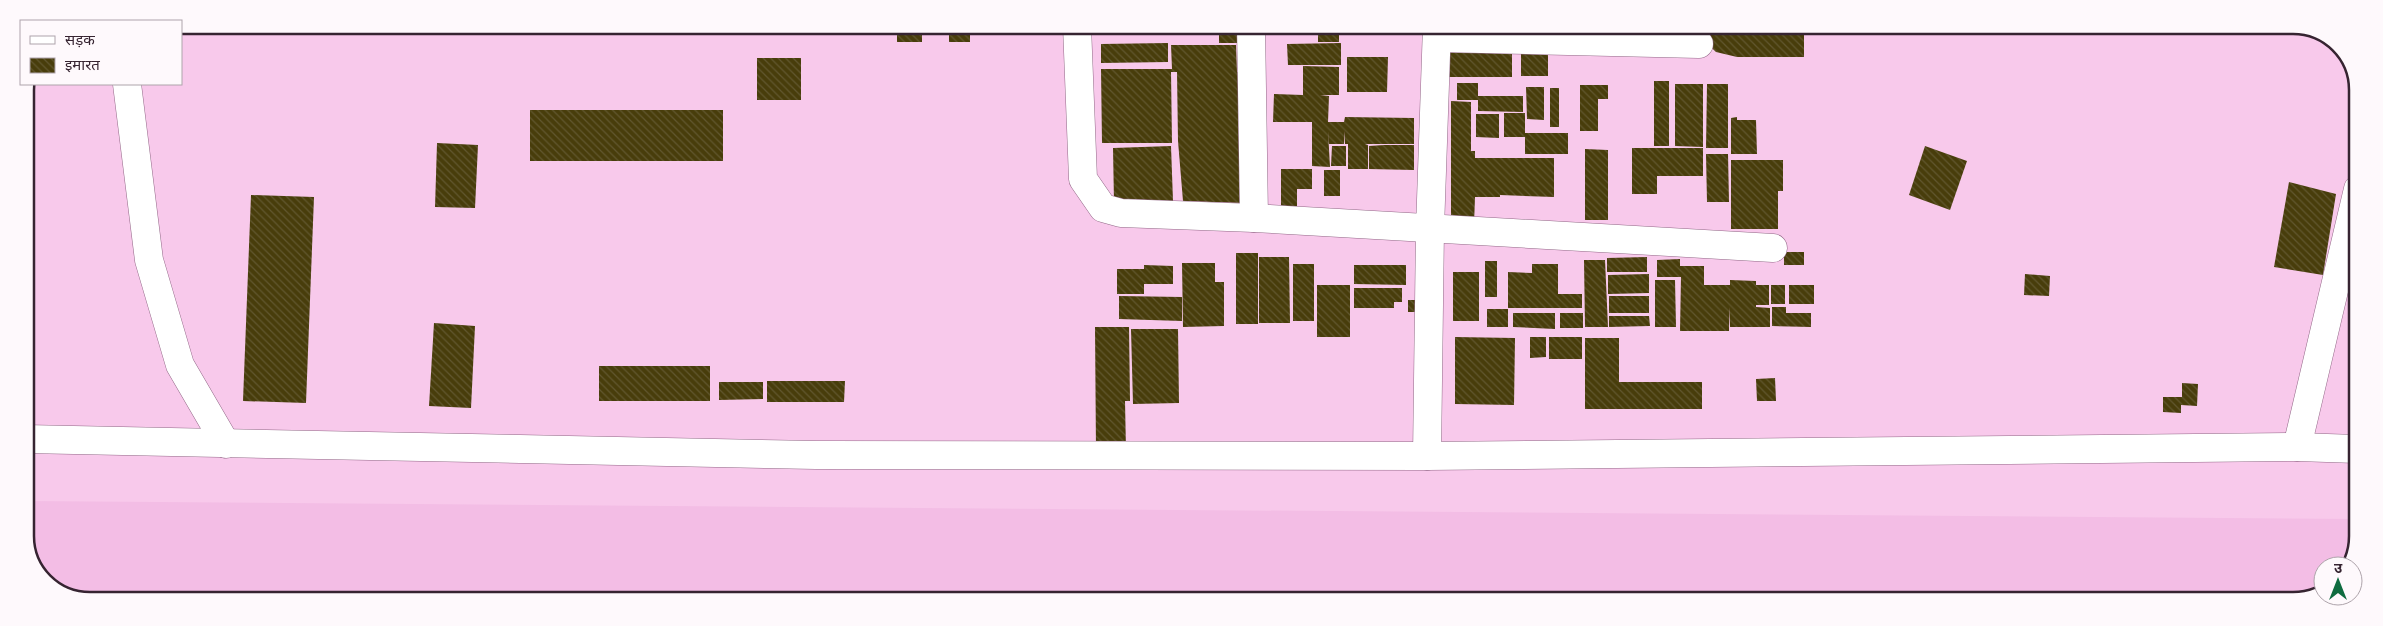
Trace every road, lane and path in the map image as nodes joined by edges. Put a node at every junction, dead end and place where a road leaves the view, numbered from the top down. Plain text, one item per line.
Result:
1 (1077, 34) edge
2 (1251, 34) edge
3 (1437, 34) edge
4 (1481, 34) edge
5 (1699, 44) dead end
6 (127, 85) edge
7 (1254, 218) junction
8 (2349, 227) edge
9 (1430, 229) junction
10 (1773, 248) dead end
11 (34, 439) edge
12 (226, 444) junction
13 (2297, 447) junction
14 (2349, 449) edge
15 (1427, 456) junction

1 - 7 street
2 - 7 street
3 - 9 street
4 - 5 street
6 - 12 street
7 - 9 street
8 - 13 street
9 - 10 street
9 - 15 street
11 - 12 street
12 - 15 street
13 - 14 street
13 - 15 street

